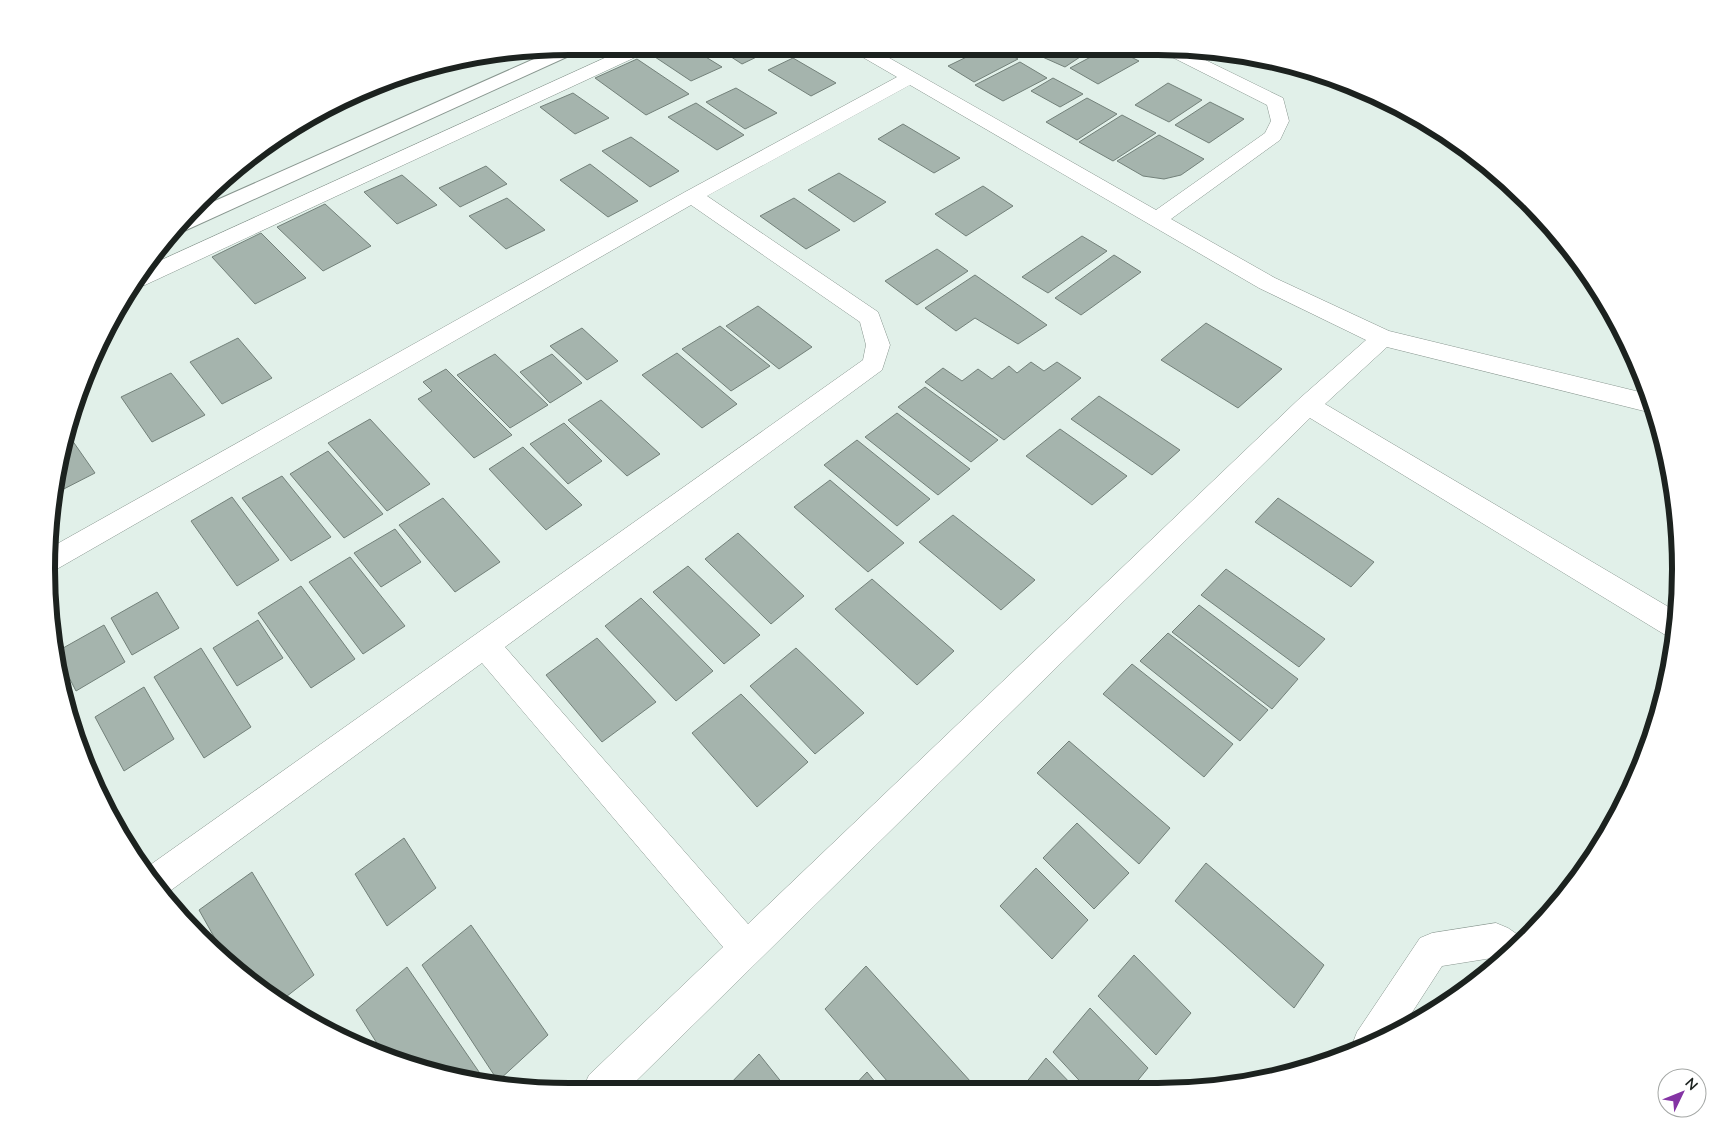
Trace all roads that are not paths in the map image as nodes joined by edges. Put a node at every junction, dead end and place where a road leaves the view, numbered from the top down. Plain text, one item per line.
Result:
1 (555, 55) edge
2 (625, 55) edge
3 (872, 55) edge
4 (1184, 56) edge
5 (911, 77) junction
6 (692, 196) junction
7 (194, 218) edge
8 (1157, 220) junction
9 (148, 275) edge
10 (1383, 338) junction
11 (1644, 402) edge
12 (1308, 405) junction
13 (55, 558) edge
14 (1669, 622) edge
15 (485, 645) junction
16 (159, 879) edge
17 (1505, 947) edge
18 (746, 948) junction
19 (1378, 1033) edge
20 (607, 1083) edge

1 - 7 lane
2 - 9 street
3 - 5 street
4 - 8 street
5 - 6 street
5 - 8 street
6 - 13 street
6 - 15 street
8 - 10 street
10 - 11 street
10 - 12 street
12 - 14 street
12 - 18 street
15 - 16 street
15 - 18 street
17 - 19 street
18 - 20 street

